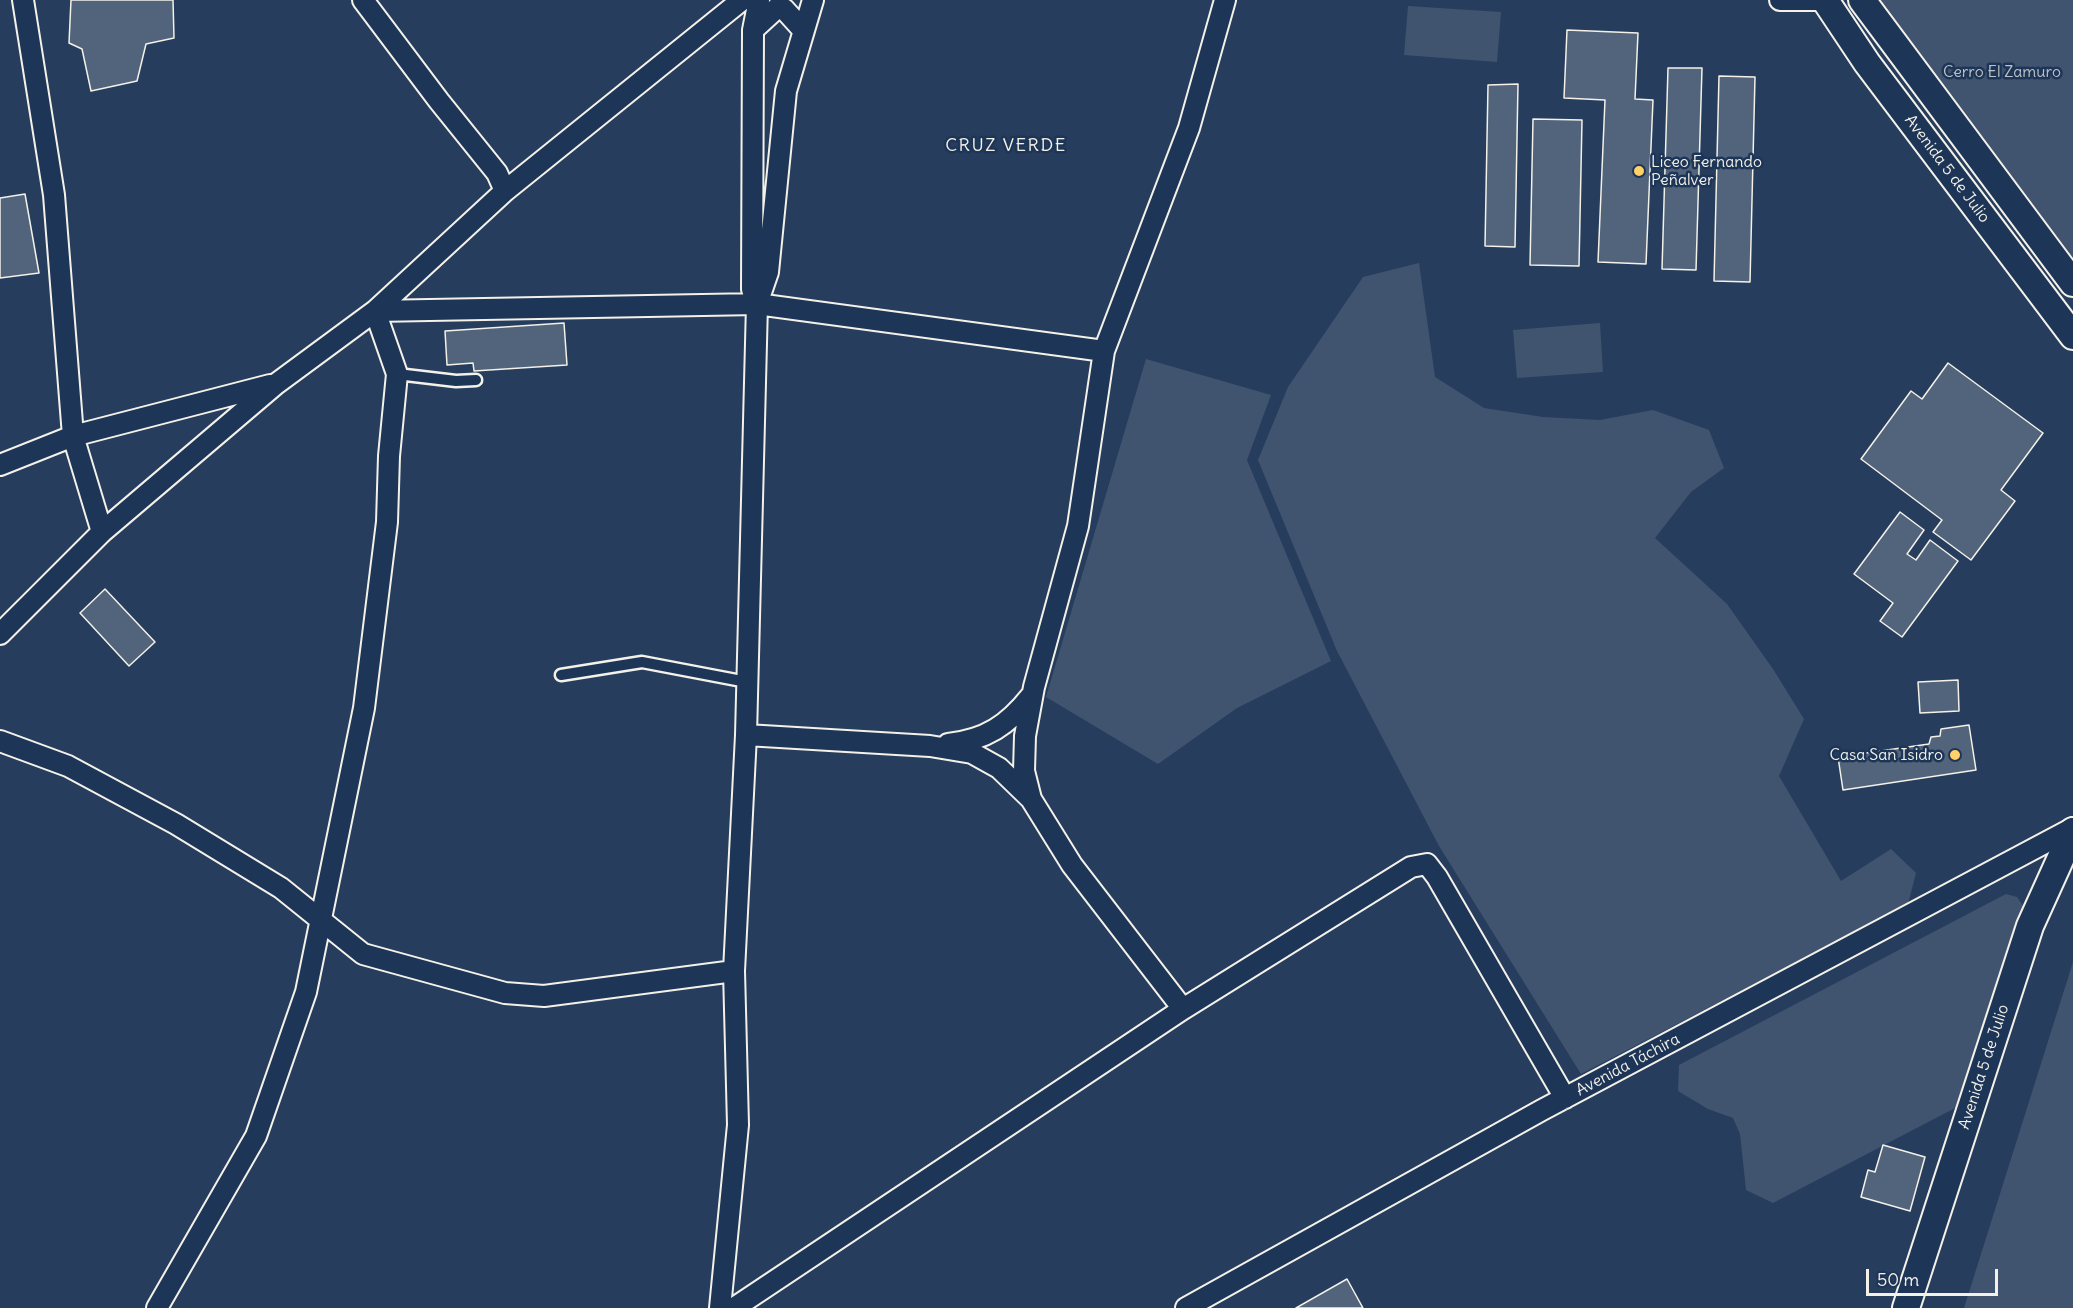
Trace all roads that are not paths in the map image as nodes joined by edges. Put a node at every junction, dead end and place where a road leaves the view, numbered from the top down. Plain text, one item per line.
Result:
1 (23, 0) edge
2 (363, 0) edge
3 (742, 0) edge
4 (759, 0) edge
5 (792, 0) edge
6 (813, 0) edge
7 (1225, 0) edge
8 (1780, 0) edge
9 (1825, 0) edge
10 (1862, 0) edge
11 (753, 30) junction
12 (802, 30) junction
13 (505, 191) junction
14 (2073, 284) edge
15 (757, 304) junction
16 (375, 311) junction
17 (2073, 336) edge
18 (1104, 351) junction
19 (398, 374) junction
20 (476, 380) dead end
21 (276, 384) junction
22 (73, 436) junction
23 (0, 465) edge
24 (102, 532) junction
25 (0, 634) edge
26 (561, 675) dead end
27 (747, 682) junction
28 (1032, 693) junction
29 (746, 735) junction
30 (0, 741) edge
31 (930, 747) junction
32 (1031, 800) junction
33 (2073, 829) edge
34 (2073, 873) edge
35 (319, 920) junction
36 (734, 971) junction
37 (1183, 1009) junction
38 (1565, 1098) junction
39 (157, 1308) edge
40 (720, 1308) edge
41 (734, 1308) edge
42 (1186, 1308) edge
43 (1906, 1308) edge
44 (1924, 1308) edge

1 - 22 street
2 - 13 street
3 - 13 street
4 - 11 street
5 - 12 street
6 - 12 street
7 - 18 street
8 - 9 street
9 - 17 street, Avenida 5 de Julio
10 - 14 street, Avenida 5 de Julio
11 - 12 street
11 - 15 street
12 - 15 street
13 - 16 street
15 - 16 street
15 - 18 street
15 - 27 street
16 - 19 street
16 - 21 street
18 - 28 street
19 - 20 lane
19 - 35 street
21 - 22 street
21 - 24 street
22 - 23 street
22 - 24 street
24 - 25 street
26 - 27 lane
27 - 29 street
28 - 31 street
28 - 32 street
29 - 31 street
29 - 36 street
30 - 35 street
31 - 32 street
32 - 37 street
33 - 38 street, Avenida Táchira
33 - 43 street, Avenida 5 de Julio
34 - 44 street, Avenida 5 de Julio
35 - 36 street
35 - 39 street
36 - 40 street
37 - 38 street
37 - 41 street
38 - 42 street, Avenida Táchira

